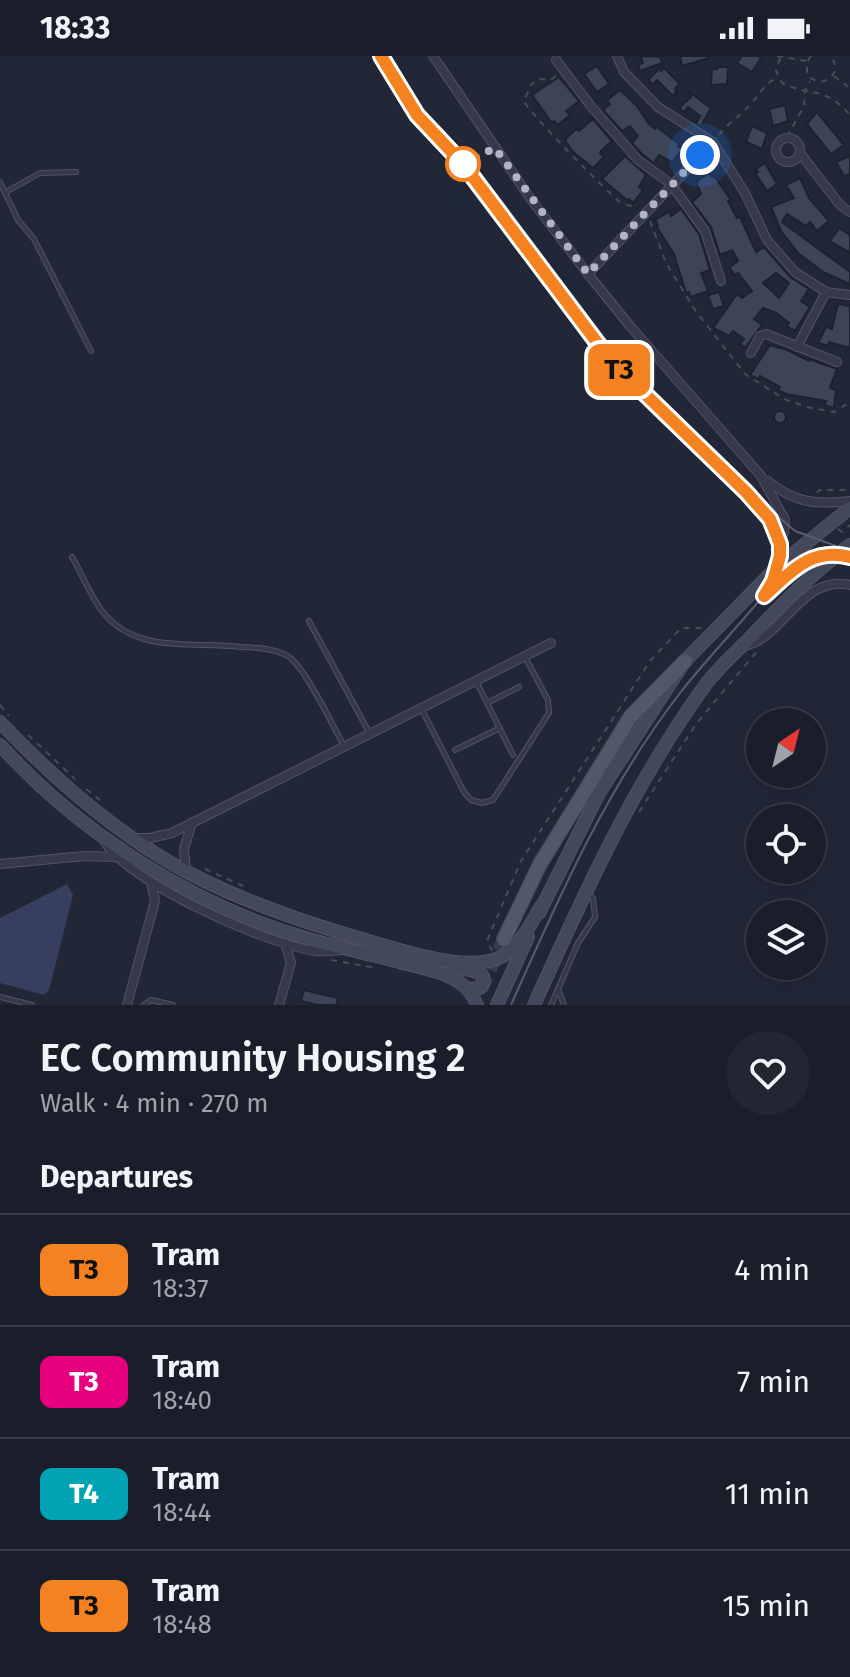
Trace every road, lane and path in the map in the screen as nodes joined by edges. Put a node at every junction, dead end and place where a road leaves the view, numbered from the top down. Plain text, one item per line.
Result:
1 (433, 56) edge
2 (617, 56) edge
3 (811, 56) edge
4 (830, 56) edge
5 (778, 57) edge
6 (556, 60) dead end
7 (807, 62) junction
8 (563, 69) junction
9 (833, 76) junction
10 (780, 77) junction
11 (812, 79) junction
12 (850, 88) edge
13 (805, 90) junction
14 (850, 115) edge
15 (787, 137) junction
16 (713, 142) junction
17 (798, 156) junction
18 (76, 172) dead end
19 (0, 182) edge
20 (671, 184) junction
21 (6, 192) junction
22 (850, 212) edge
23 (646, 214) junction
24 (588, 274) junction
25 (721, 281) dead end
26 (826, 292) junction
27 (850, 295) edge
28 (797, 347) junction
29 (91, 351) dead end
30 (751, 353) dead end
31 (837, 362) dead end
32 (850, 402) edge
33 (761, 476) junction
34 (850, 501) edge
35 (850, 508) edge
36 (850, 545) edge
37 (72, 557) dead end
38 (773, 571) junction
39 (850, 585) edge
40 (309, 621) dead end
41 (765, 642) dead end
42 (551, 643) dead end
43 (741, 646) junction
44 (525, 656) junction
45 (685, 661) junction
46 (476, 681) junction
47 (519, 687) dead end
48 (487, 703) junction
49 (0, 705) edge
50 (421, 708) junction
51 (0, 722) edge
52 (16, 724) dead end
53 (500, 728) junction
54 (27, 734) dead end
55 (370, 734) junction
56 (0, 745) edge
57 (344, 746) junction
58 (455, 750) dead end
59 (513, 755) dead end
60 (103, 803) dead end
61 (638, 813) dead end
62 (192, 822) junction
63 (101, 834) junction
64 (133, 838) junction
65 (116, 857) junction
66 (0, 864) edge
67 (185, 865) junction
68 (150, 881) junction
69 (245, 887) dead end
70 (586, 890) junction
71 (171, 893) junction
72 (155, 901) junction
73 (542, 905) junction
74 (504, 939) tunnel mouth
75 (285, 942) junction
76 (305, 949) junction
77 (350, 949) junction
78 (427, 959) junction
79 (291, 963) junction
80 (468, 989) junction
81 (558, 989) junction
82 (0, 997) edge
83 (32, 1005) edge
84 (127, 1005) edge
85 (144, 1005) edge
86 (173, 1005) edge
87 (279, 1005) edge
88 (477, 1005) edge
89 (497, 1005) edge
90 (534, 1005) edge
91 (551, 1005) edge
92 (564, 1005) edge

1 - 24 street
2 - 16 street
3 - 7 path
4 - 9 path
5 - 7 path
5 - 10 path
6 - 8 street
7 - 11 path
8 - 20 street
8 - 23 path
9 - 11 path
9 - 12 path
10 - 13 path
10 - 16 path
11 - 13 path
13 - 14 path
13 - 15 path
15 - 17 street
15 - 17 street
16 - 20 street
16 - 26 street
17 - 22 street
18 - 21 lane
19 - 21 lane
20 - 23 street
20 - 25 street
21 - 29 lane
23 - 24 street
23 - 32 path
24 - 33 street
26 - 27 street
26 - 28 street
28 - 30 street
28 - 31 street
33 - 34 street
33 - 38 street
35 - 38 street
36 - 43 street
37 - 57 lane
38 - 45 street
39 - 43 street
40 - 55 lane
41 - 61 path
42 - 44 street
43 - 70 street
44 - 46 street
44 - 50 lane
45 - 73 street
45 - 74 main road
46 - 48 lane
46 - 50 street
47 - 48 lane
48 - 53 lane
49 - 52 path
50 - 55 street
51 - 64 street
53 - 58 lane
53 - 59 lane
54 - 60 path
55 - 57 street
56 - 63 street
57 - 62 street
62 - 64 street
62 - 67 street
63 - 65 street
63 - 77 street
64 - 67 street
65 - 66 street
65 - 68 street
67 - 69 path
67 - 78 street
68 - 71 street
68 - 72 street
70 - 81 lane
70 - 90 street
71 - 72 street
71 - 75 street
72 - 84 street
73 - 78 street
73 - 89 street
75 - 76 street
75 - 79 street
76 - 77 street
76 - 79 street
77 - 80 street
78 - 80 street
79 - 87 street
80 - 88 street
81 - 91 lane
81 - 92 lane
82 - 83 lane
85 - 86 lane

